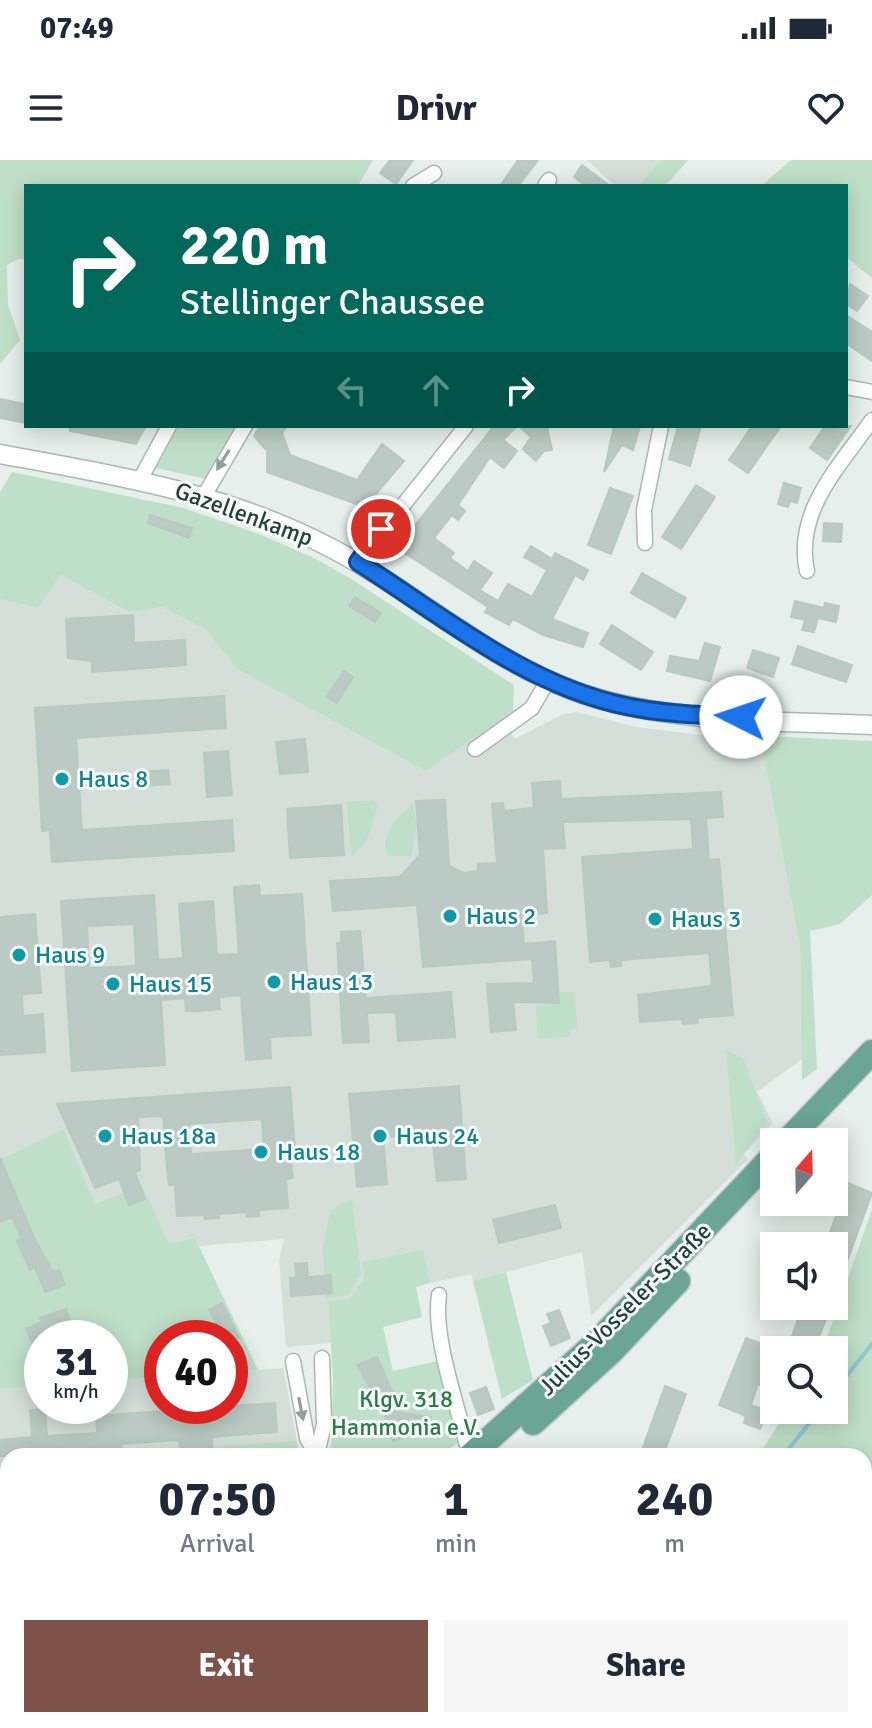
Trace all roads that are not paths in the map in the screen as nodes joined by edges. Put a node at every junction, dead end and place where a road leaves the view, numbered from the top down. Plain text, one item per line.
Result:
1 (434, 173) dead end
2 (416, 184) edge
3 (848, 387) edge
4 (872, 392) edge
5 (872, 420) edge
6 (168, 428) edge
7 (244, 428) edge
8 (464, 428) edge
9 (661, 428) edge
10 (0, 454) edge
11 (140, 480) junction
12 (204, 496) junction
13 (645, 543) dead end
14 (358, 562) junction
15 (807, 571) dead end
16 (548, 680) junction
17 (872, 725) edge
18 (475, 749) dead end
19 (872, 1052) edge
20 (872, 1074) edge
21 (799, 1128) edge
22 (821, 1128) edge
23 (760, 1170) edge
24 (760, 1193) edge
25 (439, 1295) dead end
26 (322, 1358) dead end
27 (293, 1361) dead end
28 (323, 1375) junction
29 (295, 1377) junction
30 (313, 1448) edge
31 (319, 1448) edge
32 (472, 1448) edge
33 (486, 1448) edge
34 (488, 1448) edge
35 (722, 1728) edge
36 (733, 1728) edge

1 - 2 street
3 - 4 street
5 - 15 street
6 - 11 street
7 -> 12 street
8 - 14 street
9 - 13 street
10 - 11 street, Gazellenkamp
11 - 12 street, Gazellenkamp
12 - 14 street, Gazellenkamp
14 - 16 street, Gazellenkamp
16 - 17 street, Gazellenkamp
16 - 18 street
19 - 21 main road
20 - 22 main road
23 - 33 main road, Julius-Vosseler-Straße
24 - 34 main road, Julius-Vosseler-Straße
25 - 32 street
26 - 28 street
27 - 29 street
28 - 29 street
28 - 31 street
29 -> 30 street
35 - 36 street

